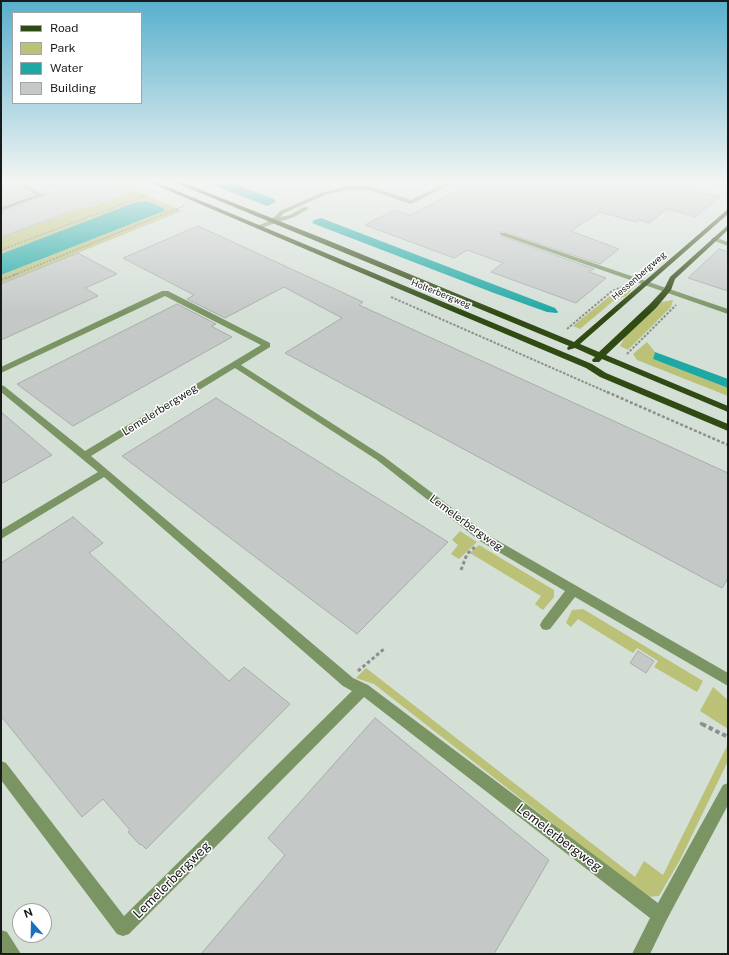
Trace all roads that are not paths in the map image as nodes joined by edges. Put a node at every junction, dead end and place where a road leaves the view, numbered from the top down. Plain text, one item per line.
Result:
1 (252, 225) edge
2 (263, 225) edge
3 (284, 225) edge
4 (713, 225) edge
5 (258, 227) junction
6 (728, 227) edge
7 (503, 234) dead end
8 (714, 240) junction
9 (728, 244) edge
10 (647, 283) junction
11 (667, 290) junction
12 (728, 312) edge
13 (575, 345) junction
14 (563, 355) junction
15 (600, 356) junction
16 (234, 364) junction
17 (589, 366) junction
18 (1, 370) edge
19 (1, 388) edge
20 (728, 409) edge
21 (728, 428) edge
22 (85, 456) junction
23 (105, 472) junction
24 (1, 535) edge
25 (572, 591) junction
26 (546, 625) dead end
27 (728, 680) edge
28 (363, 689) junction
29 (1, 768) edge
30 (728, 790) edge
31 (660, 915) junction
32 (1, 938) edge
33 (12, 954) edge
34 (641, 954) edge

1 - 5 main road, Holterbergweg
2 - 5 street
3 - 13 main road, Holterbergweg
4 - 10 main road, Hessenbergweg
5 - 14 main road, Holterbergweg
6 - 8 main road
7 - 10 street
8 - 9 street
8 - 11 main road
10 - 11 street
10 - 13 main road, Hessenbergweg
11 - 12 street
11 - 15 main road
13 - 14 main road, Hessenbergweg
13 - 15 main road, Holterbergweg
14 - 17 main road, Holterbergweg
15 - 17 main road
15 - 20 main road, Holterbergweg
16 - 18 street, Lemelerbergweg
16 - 22 street, Lemelerbergweg
16 - 25 street, Lemelerbergweg
17 - 21 main road, Holterbergweg
19 - 22 street, Lemelerbergweg
22 - 23 street, Lemelerbergweg
23 - 24 street
23 - 28 street, Lemelerbergweg
25 - 26 street
25 - 27 street, Lemelerbergweg
28 - 29 street, Lemelerbergweg
28 - 31 street, Lemelerbergweg
30 - 31 street
31 - 34 street
32 - 33 street

